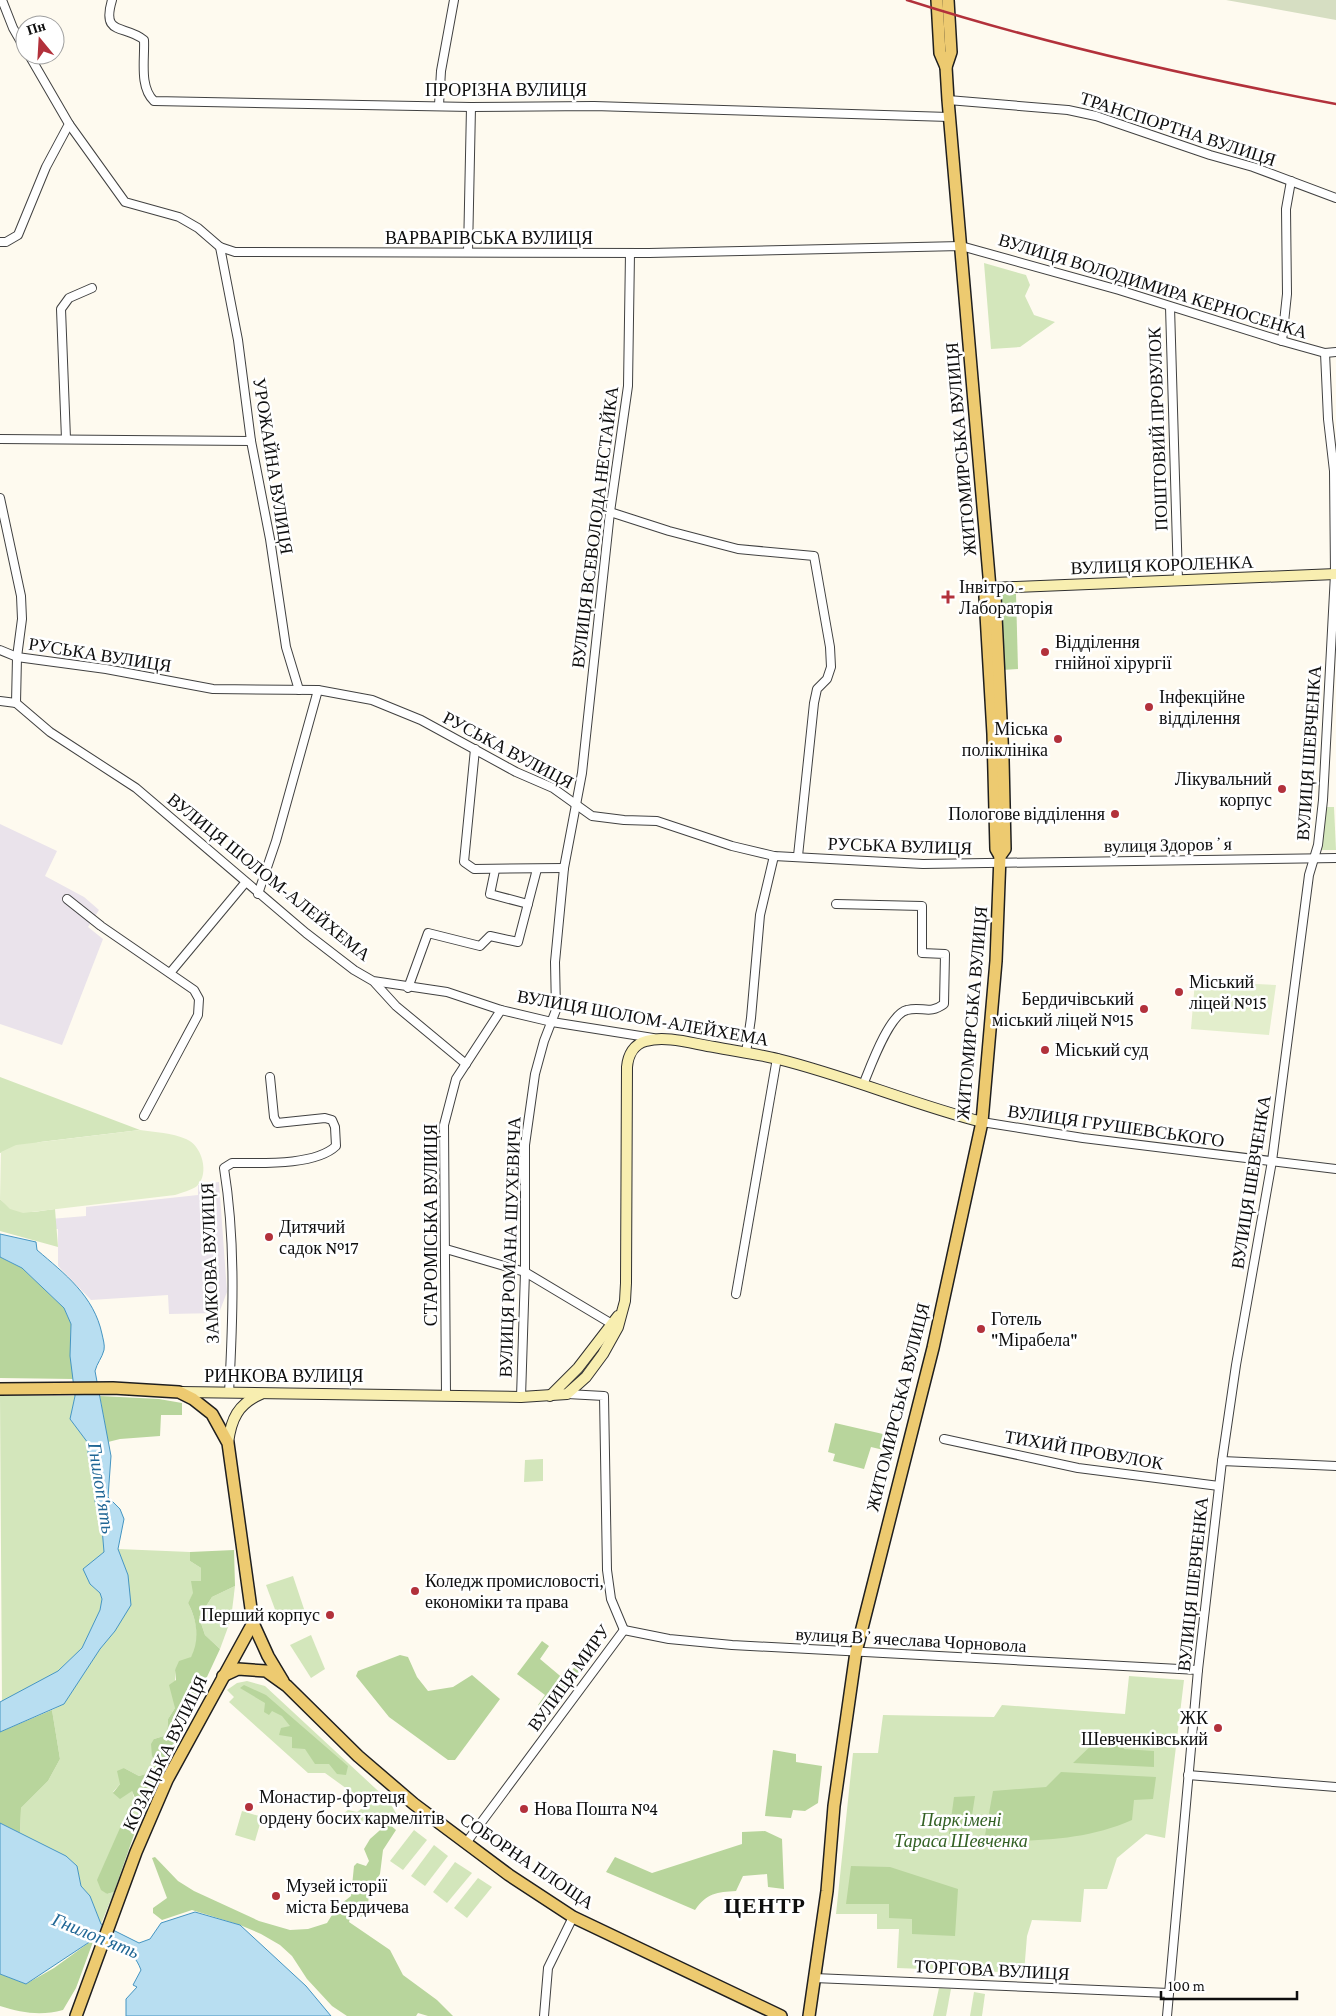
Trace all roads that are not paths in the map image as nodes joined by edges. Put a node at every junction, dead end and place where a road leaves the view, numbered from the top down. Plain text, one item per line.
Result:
1 (2, 0) edge
2 (112, 0) edge
3 (454, 0) edge
4 (937, 0) edge
5 (948, 0) edge
6 (15, 31) edge
7 (35, 65) edge
8 (946, 67) junction
9 (948, 100) junction
10 (439, 105) junction
11 (471, 107) junction
12 (949, 116) junction
13 (69, 124) junction
14 (1291, 181) junction
15 (1336, 198) edge
16 (0, 242) edge
17 (961, 246) junction
18 (220, 247) junction
19 (468, 252) junction
20 (630, 253) junction
21 (92, 288) dead end
22 (1170, 307) junction
23 (1282, 341) junction
24 (1336, 352) edge
25 (1325, 353) junction
26 (0, 439) edge
27 (66, 439) junction
28 (251, 441) junction
29 (0, 498) edge
30 (610, 512) junction
31 (1335, 574) edge
32 (1178, 580) junction
33 (990, 588) junction
34 (0, 650) edge
35 (17, 657) junction
36 (299, 690) junction
37 (318, 690) junction
38 (0, 701) edge
39 (16, 703) junction
40 (475, 749) junction
41 (575, 804) junction
42 (774, 856) junction
43 (798, 856) junction
44 (1314, 857) junction
45 (1336, 858) edge
46 (1000, 859) junction
47 (564, 868) junction
48 (537, 869) junction
49 (495, 870) junction
50 (245, 883) junction
51 (258, 894) junction
52 (68, 899) dead end
53 (528, 904) junction
54 (836, 904) dead end
55 (170, 973) junction
56 (373, 982) junction
57 (408, 988) junction
58 (501, 1010) junction
59 (552, 1022) junction
60 (658, 1039) junction
61 (746, 1053) junction
62 (777, 1058) junction
63 (466, 1064) junction
64 (270, 1077) dead end
65 (863, 1085) junction
66 (144, 1116) dead end
67 (982, 1122) junction
68 (1272, 1161) junction
69 (1336, 1169) edge
70 (446, 1249) junction
71 (525, 1272) junction
72 (736, 1294) dead end
73 (622, 1310) junction
74 (612, 1324) junction
75 (0, 1388) edge
76 (179, 1392) junction
77 (229, 1393) junction
78 (264, 1393) junction
79 (567, 1394) junction
80 (446, 1395) junction
81 (549, 1396) junction
82 (521, 1397) junction
83 (944, 1439) dead end
84 (228, 1443) junction
85 (1222, 1461) junction
86 (1336, 1466) edge
87 (1219, 1486) junction
88 (253, 1623) junction
89 (624, 1630) junction
90 (856, 1652) junction
91 (1198, 1670) junction
92 (223, 1676) junction
93 (287, 1686) junction
94 (1188, 1775) junction
95 (1336, 1787) edge
96 (466, 1843) junction
97 (573, 1917) junction
98 (814, 1978) junction
99 (1169, 1993) junction
100 (775, 2015) edge
101 (76, 2016) edge
102 (544, 2016) edge
103 (808, 2016) edge
104 (1167, 2016) edge

1 - 6 street
2 - 10 street, ПРОРІЗНА ВУЛИЦЯ
3 - 10 street
4 - 8 main road
5 - 8 main road, ЖИТОМИРСЬКА ВУЛИЦЯ
7 - 13 street, ВАРВАРІВСЬКА ВУЛИЦЯ
8 - 9 main road, ЖИТОМИРСЬКА ВУЛИЦЯ
9 - 12 main road, ЖИТОМИРСЬКА ВУЛИЦЯ
9 - 14 street, ТРАНСПОРТНА ВУЛИЦЯ
10 - 11 street, ПРОРІЗНА ВУЛИЦЯ
11 - 12 street, ПРОРІЗНА ВУЛИЦЯ
11 - 19 street
12 - 17 main road, ЖИТОМИРСЬКА ВУЛИЦЯ
13 - 16 street
13 - 18 street, ВАРВАРІВСЬКА ВУЛИЦЯ
14 - 15 street, ТРАНСПОРТНА ВУЛИЦЯ
14 - 23 street
17 - 20 street, ВАРВАРІВСЬКА ВУЛИЦЯ
17 - 22 street, ВУЛИЦЯ ВОЛОДИМИРА КЕРНОСЕНКА
17 - 33 main road, ЖИТОМИРСЬКА ВУЛИЦЯ
18 - 19 street, ВАРВАРІВСЬКА ВУЛИЦЯ
18 - 28 street, УРОЖАЙНА ВУЛИЦЯ
19 - 20 street, ВАРВАРІВСЬКА ВУЛИЦЯ
20 - 30 street, ВУЛИЦЯ ВСЕВОЛОДА НЕСТАЙКА
21 - 27 street
22 - 23 street, ВУЛИЦЯ ВОЛОДИМИРА КЕРНОСЕНКА
22 - 32 street, ПОШТОВИЙ ПРОВУЛОК
23 - 25 street, ВУЛИЦЯ ВОЛОДИМИРА КЕРНОСЕНКА
24 - 25 street, ВУЛИЦЯ ВОЛОДИМИРА КЕРНОСЕНКА
25 - 31 street, ВУЛИЦЯ ШЕВЧЕНКА
26 - 27 street
27 - 28 street
28 - 36 street, УРОЖАЙНА ВУЛИЦЯ
29 - 35 street
30 - 41 street, ВУЛИЦЯ ВСЕВОЛОДА НЕСТАЙКА
30 - 43 street
31 - 32 main road, ВУЛИЦЯ КОРОЛЕНКА
31 - 44 street, ВУЛИЦЯ ШЕВЧЕНКА
32 - 33 main road, ВУЛИЦЯ КОРОЛЕНКА
33 - 46 main road, ЖИТОМИРСЬКА ВУЛИЦЯ
34 - 35 street, РУСЬКА ВУЛИЦЯ
35 - 36 street, РУСЬКА ВУЛИЦЯ
35 - 39 street
36 - 37 street, РУСЬКА ВУЛИЦЯ
37 - 40 street, РУСЬКА ВУЛИЦЯ
37 - 51 street
38 - 39 street
39 - 50 street, ВУЛИЦЯ ШОЛОМ-АЛЕЙХЕМА
40 - 41 street, РУСЬКА ВУЛИЦЯ
40 - 49 street
41 - 42 street, РУСЬКА ВУЛИЦЯ
41 - 47 street, ВУЛИЦЯ РОМАНА ШУХЕВИЧА
42 - 43 street, РУСЬКА ВУЛИЦЯ
42 - 61 street
43 - 46 street, РУСЬКА ВУЛИЦЯ
44 - 45 street, вулиця Здоровʼя
44 - 46 street, вулиця Здоровʼя
44 - 68 street, ВУЛИЦЯ ШЕВЧЕНКА
46 - 67 main road, ЖИТОМИРСЬКА ВУЛИЦЯ
47 - 48 street
47 - 59 street, ВУЛИЦЯ РОМАНА ШУХЕВИЧА
48 - 49 street
48 - 53 street
49 - 53 street
50 - 51 street, ВУЛИЦЯ ШОЛОМ-АЛЕЙХЕМА
50 - 55 street
51 - 56 street, ВУЛИЦЯ ШОЛОМ-АЛЕЙХЕМА
52 - 55 street
53 - 57 street
54 - 65 street
55 - 66 street
56 - 57 street, ВУЛИЦЯ ШОЛОМ-АЛЕЙХЕМА
56 - 63 street
57 - 58 street, ВУЛИЦЯ ШОЛОМ-АЛЕЙХЕМА
58 - 59 street, ВУЛИЦЯ ШОЛОМ-АЛЕЙХЕМА
58 - 63 street, СТАРОМІСЬКА ВУЛИЦЯ
59 - 60 street, ВУЛИЦЯ ШОЛОМ-АЛЕЙХЕМА
59 - 71 street, ВУЛИЦЯ РОМАНА ШУХЕВИЧА
60 - 61 main road, ВУЛИЦЯ ШОЛОМ-АЛЕЙХЕМА
60 - 73 main road
61 - 62 main road, ВУЛИЦЯ ШОЛОМ-АЛЕЙХЕМА
62 - 65 main road, ВУЛИЦЯ ШОЛОМ-АЛЕЙХЕМА
62 - 72 street
63 - 70 street, СТАРОМІСЬКА ВУЛИЦЯ
64 - 77 street, ЗАМКОВА ВУЛИЦЯ
65 - 67 main road, ВУЛИЦЯ ШОЛОМ-АЛЕЙХЕМА
67 - 68 street, ВУЛИЦЯ ГРУШЕВСЬКОГО
67 - 90 main road, ЖИТОМИРСЬКА ВУЛИЦЯ
68 - 69 street, ВУЛИЦЯ ГРУШЕВСЬКОГО
68 - 85 street, ВУЛИЦЯ ШЕВЧЕНКА
70 - 71 street
70 - 80 street, СТАРОМІСЬКА ВУЛИЦЯ
71 - 74 street
71 - 82 street, ВУЛИЦЯ РОМАНА ШУХЕВИЧА
73 - 74 main road
73 - 79 main road
74 - 81 main road
75 - 76 main road, РИНКОВА ВУЛИЦЯ
76 - 77 main road, РИНКОВА ВУЛИЦЯ
76 - 84 main road
77 - 78 main road, РИНКОВА ВУЛИЦЯ
78 - 80 main road, РИНКОВА ВУЛИЦЯ
78 - 84 main road
79 - 81 main road, РИНКОВА ВУЛИЦЯ
79 - 89 street, ВУЛИЦЯ МИРУ
80 - 82 main road, РИНКОВА ВУЛИЦЯ
81 - 82 main road, РИНКОВА ВУЛИЦЯ
83 - 87 street, ТИХИЙ ПРОВУЛОК
84 - 88 main road
85 - 86 street
85 - 87 street, ВУЛИЦЯ ШЕВЧЕНКА
87 - 91 street, ВУЛИЦЯ ШЕВЧЕНКА
88 - 92 main road, КОЗАЦЬКА ВУЛИЦЯ
88 - 93 main road, СОБОРНА ПЛОЩА
89 - 90 street, вулиця Вʼячеслава Чорновола
89 - 96 street, ВУЛИЦЯ МИРУ
90 - 91 street, вулиця Вʼячеслава Чорновола
90 - 98 main road, ЖИТОМИРСЬКА ВУЛИЦЯ
91 - 94 street, ВУЛИЦЯ ШЕВЧЕНКА
92 - 93 main road, СОБОРНА ПЛОЩА
92 - 101 main road, КОЗАЦЬКА ВУЛИЦЯ
93 - 96 main road, СОБОРНА ПЛОЩА
94 - 95 street
94 - 99 street, ВУЛИЦЯ ШЕВЧЕНКА
96 - 97 main road, СОБОРНА ПЛОЩА
97 - 100 main road, СОБОРНА ПЛОЩА
97 - 102 street
98 - 99 street, ТОРГОВА ВУЛИЦЯ
98 - 103 main road, ЖИТОМИРСЬКА ВУЛИЦЯ
99 - 104 street, ВУЛИЦЯ ШЕВЧЕНКА

